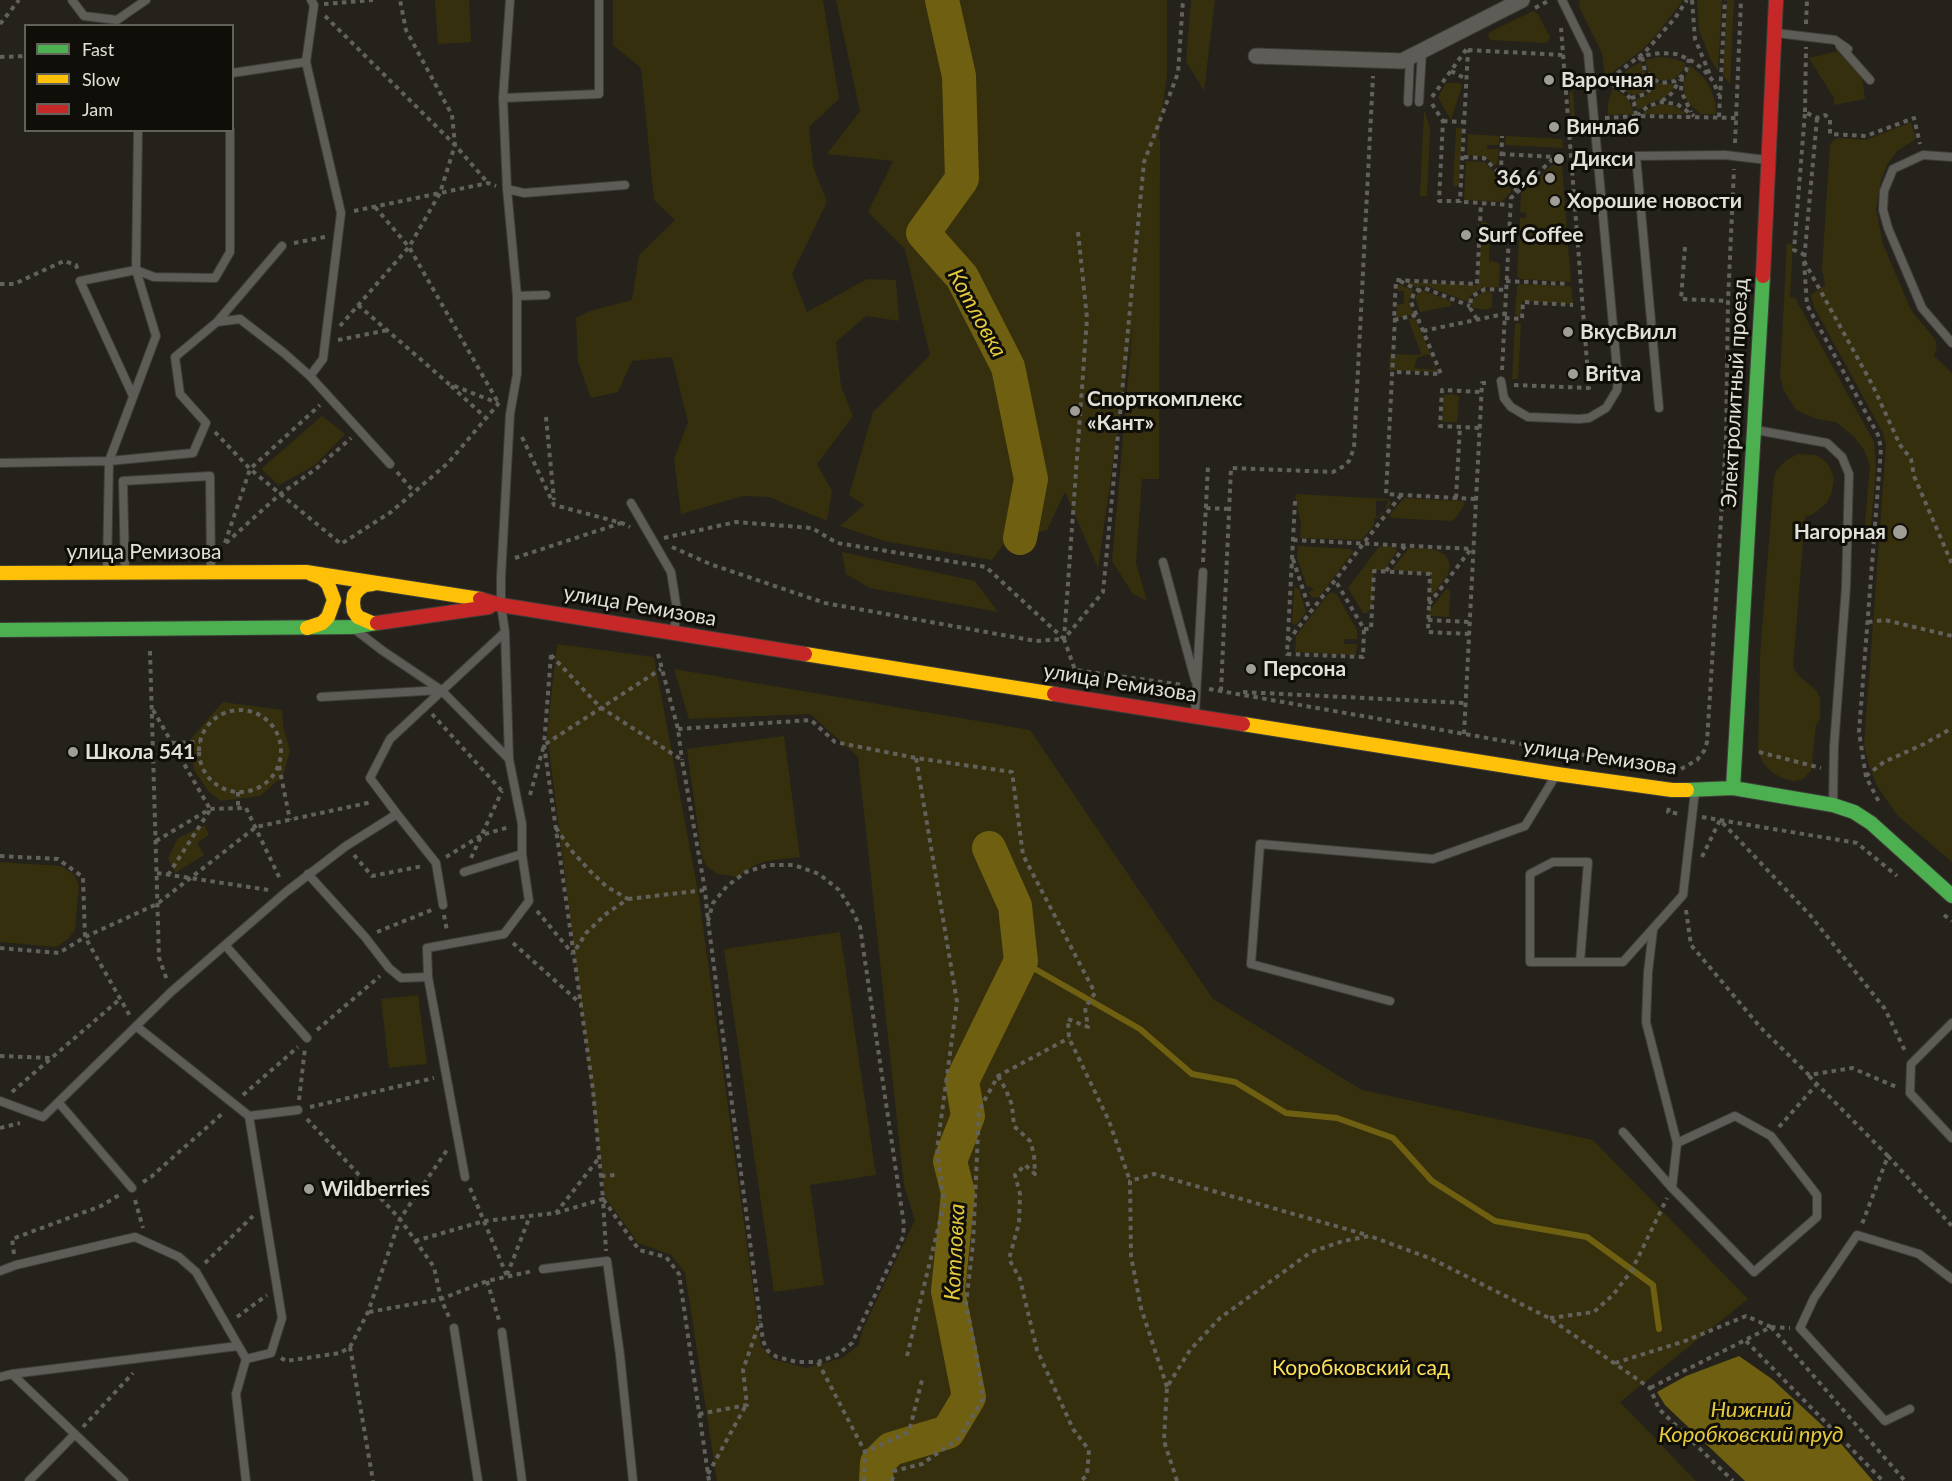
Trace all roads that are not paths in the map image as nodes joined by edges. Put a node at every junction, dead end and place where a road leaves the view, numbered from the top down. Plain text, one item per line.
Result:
1 (72, 0) edge
2 (146, 0) edge
3 (510, 0) edge
4 (599, 0) edge
5 (1522, 0) edge
6 (1562, 0) edge
7 (1776, 0) edge
8 (313, 2) edge
9 (1774, 33) junction
10 (1834, 40) junction
11 (1848, 49) dead end
12 (1416, 54) junction
13 (1256, 56) dead end
14 (306, 62) junction
15 (234, 73) edge
16 (1870, 80) dead end
17 (503, 98) junction
18 (1408, 102) dead end
19 (1419, 102) dead end
20 (138, 132) edge
21 (230, 132) edge
22 (1952, 157) edge
23 (1768, 160) junction
24 (625, 185) dead end
25 (507, 189) junction
26 (282, 246) road end
27 (136, 270) junction
28 (546, 295) dead end
29 (517, 296) junction
30 (217, 322) junction
31 (1952, 342) edge
32 (310, 376) junction
33 (1500, 383) road end
34 (133, 396) junction
35 (1659, 408) dead end
36 (1755, 430) junction
37 (109, 461) junction
38 (0, 463) edge
39 (390, 464) road end
40 (631, 502) dead end
41 (1162, 562) dead end
42 (125, 572) junction
43 (211, 572) junction
44 (306, 572) junction
45 (1203, 572) road end
46 (0, 573) edge
47 (107, 573) junction
48 (373, 584) junction
49 (501, 605) junction
50 (372, 624) junction
51 (352, 627) junction
52 (306, 628) junction
53 (0, 630) edge
54 (505, 632) junction
55 (674, 633) junction
56 (1197, 687) junction
57 (441, 690) junction
58 (321, 697) dead end
59 (1195, 716) junction
60 (509, 759) junction
61 (1557, 774) junction
62 (1733, 788) junction
63 (1695, 790) junction
64 (1833, 805) junction
65 (397, 814) junction
66 (522, 854) junction
67 (464, 872) road end
68 (308, 874) junction
69 (1952, 896) edge
70 (443, 905) road end
71 (1653, 928) junction
72 (225, 945) junction
73 (1580, 962) junction
74 (428, 977) junction
75 (1390, 1001) dead end
76 (1952, 1023) edge
77 (136, 1026) junction
78 (307, 1038) road end
79 (0, 1102) edge
80 (59, 1103) junction
81 (298, 1110) road end
82 (249, 1116) junction
83 (1623, 1132) dead end
84 (1952, 1138) edge
85 (1677, 1143) junction
86 (465, 1178) road end
87 (132, 1188) road end
88 (1672, 1188) junction
89 (543, 1269) road end
90 (0, 1271) edge
91 (1952, 1279) edge
92 (454, 1328) road end
93 (502, 1332) road end
94 (238, 1346) junction
95 (246, 1359) junction
96 (12, 1374) junction
97 (0, 1377) edge
98 (1910, 1409) dead end
99 (75, 1434) junction
100 (29, 1481) edge
101 (124, 1481) edge
102 (246, 1481) edge
103 (478, 1481) edge
104 (522, 1481) edge
105 (633, 1481) edge

1 - 2 lane
3 - 17 lane
4 - 17 lane
5 - 12 street
6 - 33 lane
7 - 9 street, Электролитный проезд
8 - 14 lane
9 - 10 lane
9 - 23 street, Электролитный проезд
10 - 11 lane
10 - 16 lane
12 - 13 street
12 - 18 lane
12 - 19 lane
14 - 15 lane
14 - 32 lane
17 - 25 lane
20 - 27 lane
21 - 27 lane
22 - 31 lane
23 - 35 lane
23 - 36 street, Электролитный проезд
24 - 25 lane
25 - 29 lane
26 - 30 lane
27 - 34 lane
27 - 34 lane
28 - 29 lane
29 - 49 lane
30 - 32 lane
30 - 37 lane
32 - 39 lane
34 - 37 lane
36 - 62 street, Электролитный проезд
36 - 64 lane
37 - 38 lane
37 - 47 lane
40 - 55 lane
41 - 56 lane
42 - 43 street, улица Ремизова
42 - 43 lane
42 - 47 street, улица Ремизова
43 - 44 street, улица Ремизова
44 - 48 street, улица Ремизова
44 - 52 street
45 - 56 lane
46 - 47 street, улица Ремизова
48 - 49 street, улица Ремизова
48 - 50 street
49 - 50 street, улица Ремизова
49 - 54 lane
49 - 55 street, улица Ремизова
50 - 51 street, улица Ремизова
51 - 52 street, улица Ремизова
51 - 57 lane
52 - 53 street, улица Ремизова
54 - 57 lane
54 - 60 lane
55 - 59 street, улица Ремизова
56 - 59 lane
57 - 58 lane
57 - 60 lane
57 - 65 lane
59 - 61 street, улица Ремизова
60 - 66 lane
61 - 63 street, улица Ремизова
61 - 75 lane
62 - 63 street, улица Ремизова
62 - 64 street, улица Ремизова
63 - 71 lane
64 - 69 street, улица Ремизова
65 - 68 lane
65 - 70 lane
66 - 67 lane
66 - 74 lane
68 - 72 lane
68 - 74 lane
71 - 73 lane
71 - 85 lane
72 - 77 lane
72 - 78 lane
73 - 73 lane
74 - 86 lane
76 - 84 lane
77 - 80 lane
77 - 82 lane
79 - 80 lane
80 - 87 lane
81 - 82 lane
82 - 95 lane
83 - 88 lane
85 - 88 lane
85 - 88 lane
89 - 105 lane
90 - 94 lane
91 - 98 lane
92 - 103 lane
93 - 104 lane
94 - 95 lane
94 - 96 lane
95 - 102 lane
96 - 97 lane
96 - 99 lane
99 - 100 lane
99 - 101 lane

